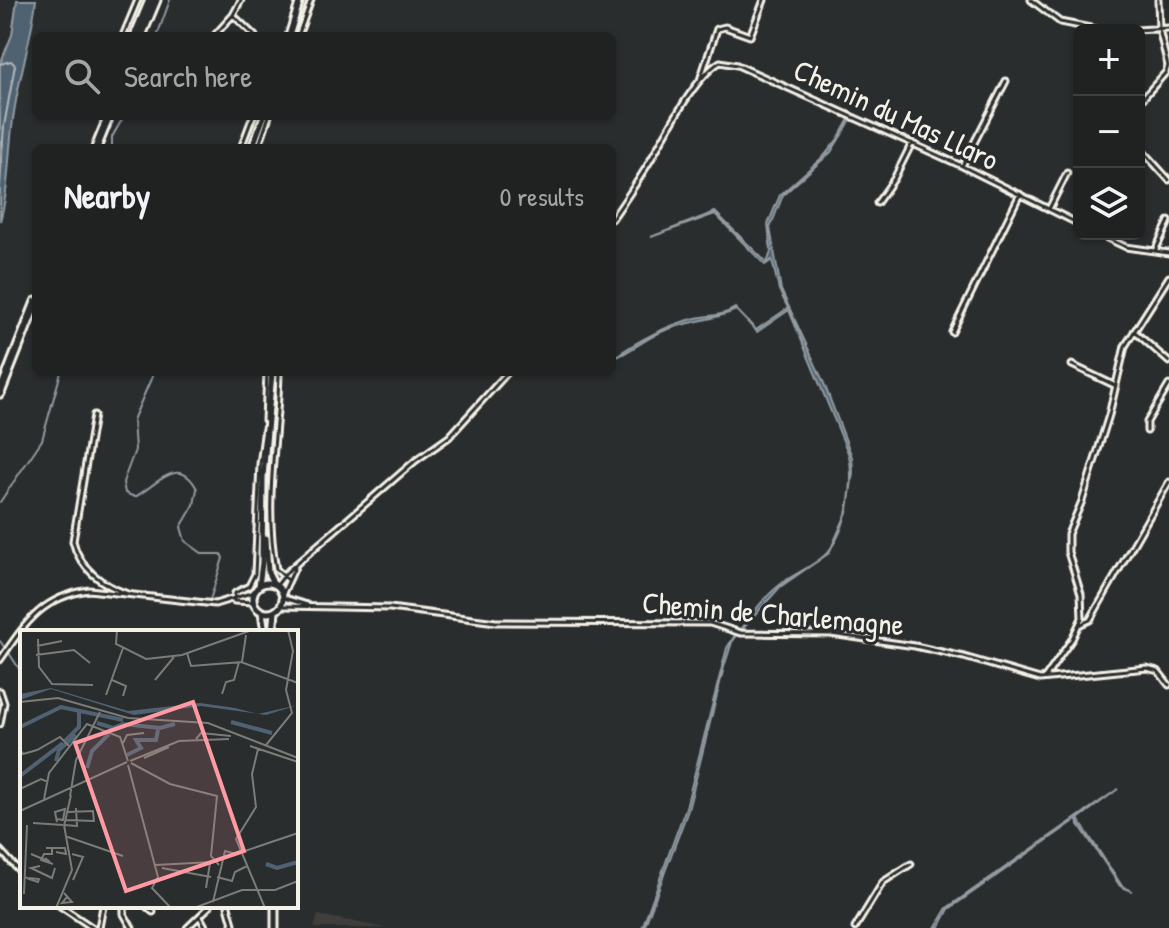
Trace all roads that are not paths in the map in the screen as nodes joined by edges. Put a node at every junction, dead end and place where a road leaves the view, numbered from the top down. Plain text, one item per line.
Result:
1 (138, 0) edge
2 (150, 0) edge
3 (156, 0) edge
4 (241, 0) edge
5 (298, 0) edge
6 (311, 0) edge
7 (764, 0) edge
8 (1031, 0) edge
9 (1158, 0) edge
10 (233, 15) junction
11 (1073, 25) edge
12 (1169, 28) edge
13 (1159, 29) junction
14 (1145, 30) edge
15 (125, 32) edge
16 (139, 32) edge
17 (140, 32) edge
18 (218, 32) edge
19 (251, 32) edge
20 (289, 32) edge
21 (299, 32) edge
22 (1168, 58) edge
23 (1006, 81) dead end
24 (700, 82) junction
25 (1145, 96) edge
26 (104, 120) edge
27 (252, 120) edge
28 (264, 120) edge
29 (912, 143) junction
30 (96, 144) edge
31 (242, 144) edge
32 (254, 144) edge
33 (1145, 154) edge
34 (962, 166) junction
35 (1067, 173) dead end
36 (1169, 180) edge
37 (1020, 194) junction
38 (877, 203) dead end
39 (1049, 209) junction
40 (616, 213) edge
41 (1073, 221) edge
42 (1169, 221) edge
43 (1111, 240) edge
44 (1155, 251) junction
45 (1169, 253) edge
46 (1169, 277) edge
47 (32, 302) edge
48 (32, 312) edge
49 (1134, 331) junction
50 (952, 332) dead end
51 (1169, 362) edge
52 (1072, 365) dead end
53 (273, 376) edge
54 (273, 376) edge
55 (273, 376) edge
56 (273, 376) edge
57 (504, 376) edge
58 (0, 382) edge
59 (1169, 385) edge
60 (1116, 386) junction
61 (0, 393) edge
62 (94, 415) dead end
63 (1147, 431) dead end
64 (1169, 482) edge
65 (287, 578) junction
66 (275, 584) junction
67 (257, 589) junction
68 (283, 595) junction
69 (135, 596) junction
70 (234, 600) junction
71 (254, 602) junction
72 (282, 606) junction
73 (315, 606) junction
74 (262, 612) junction
75 (275, 612) junction
76 (1079, 625) junction
77 (265, 630) edge
78 (273, 630) edge
79 (0, 660) edge
80 (1044, 679) junction
81 (1169, 685) edge
82 (0, 691) edge
83 (0, 724) edge
84 (0, 850) edge
85 (911, 864) dead end
86 (20, 872) edge
87 (63, 908) edge
88 (103, 908) edge
89 (124, 908) edge
90 (148, 908) edge
91 (208, 908) edge
92 (229, 908) edge
93 (153, 912) dead end
94 (200, 916) junction
95 (233, 924) dead end
96 (93, 928) edge
97 (99, 928) edge
98 (132, 928) edge
99 (187, 928) edge
100 (206, 928) edge
101 (855, 928) edge

1 - 15 street
2 - 16 highway
3 - 17 highway
4 - 10 street
5 - 20 main road
6 - 21 street
7 - 24 street, Chemin du Mas Llaro
8 - 11 street
9 - 13 street
10 - 18 street
10 - 19 street
12 - 13 street
13 - 14 street
13 - 22 street
22 - 25 street
23 - 34 street
24 - 29 street, Chemin du Mas Llaro
24 - 40 street, Chemin du Mas Llaro
26 - 30 highway
27 - 31 street
28 - 32 main road
29 - 34 street, Chemin du Mas Llaro
29 - 38 street
33 - 36 street
34 - 37 street, Chemin du Mas Llaro
35 - 39 street
37 - 39 street, Chemin du Mas Llaro
37 - 50 street
39 - 41 street, Chemin du Mas Llaro
42 - 44 street
43 - 44 street
44 - 45 street
46 - 49 street
47 - 58 highway
48 - 61 highway
49 - 51 street
49 - 60 street
52 - 60 street
53 - 65 street
54 - 66 main road
55 - 67 main road
56 - 70 street
57 - 65 street
59 - 63 street
60 - 76 street
62 - 69 street
64 - 76 street
65 - 66 street
65 - 68 street
66 - 67 main road
66 - 68 main road
67 - 70 street
67 - 71 main road
68 - 72 main road
68 - 73 street, Chemin de Charlemagne
69 - 70 street
69 - 79 street
70 - 71 street
71 - 74 main road
72 - 73 street, Chemin de Charlemagne
72 - 75 main road
73 - 80 street, Chemin de Charlemagne
74 - 75 main road
74 - 77 main road
75 - 78 main road
76 - 80 street
80 - 81 street, Chemin de Charlemagne
82 - 83 street
84 - 86 street
85 - 101 street
87 - 96 street
88 - 97 street
89 - 98 street
90 - 93 street
91 - 94 street
92 - 95 street
94 - 99 street
94 - 100 street

